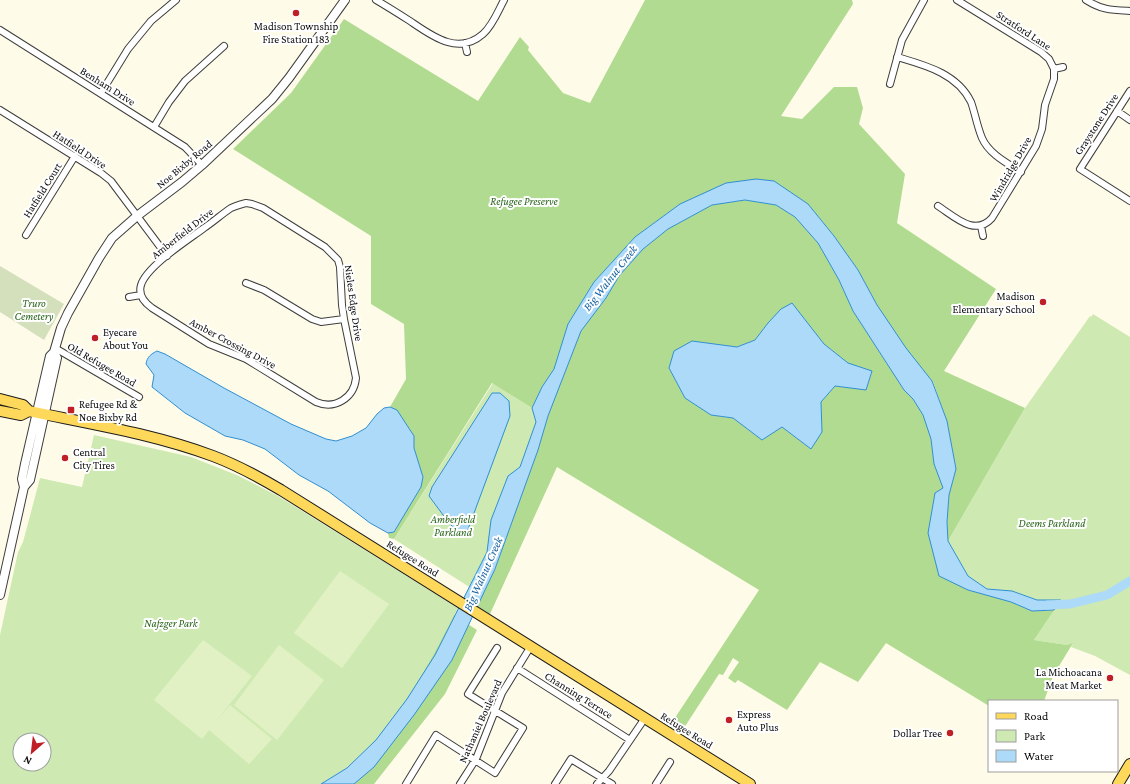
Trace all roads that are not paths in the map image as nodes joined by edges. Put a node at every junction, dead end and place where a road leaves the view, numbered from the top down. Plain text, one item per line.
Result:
1 (176, 0) edge
2 (345, 0) edge
3 (376, 0) edge
4 (504, 0) edge
5 (924, 0) edge
6 (957, 0) edge
7 (1086, 0) edge
8 (1130, 11) edge
9 (0, 30) edge
10 (465, 43) junction
11 (224, 46) dead end
12 (467, 52) dead end
13 (897, 57) junction
14 (1063, 67) dead end
15 (1054, 69) junction
16 (890, 84) dead end
17 (1130, 91) edge
18 (100, 93) junction
19 (0, 110) edge
20 (1117, 111) junction
21 (1130, 120) edge
22 (154, 127) junction
23 (75, 156) junction
24 (202, 165) junction
25 (1021, 172) junction
26 (1130, 201) edge
27 (252, 204) joint
28 (938, 206) dead end
29 (137, 216) junction
30 (981, 226) junction
31 (26, 235) dead end
32 (983, 236) dead end
33 (167, 256) junction
34 (246, 283) dead end
35 (141, 295) junction
36 (129, 297) dead end
37 (344, 319) junction
38 (54, 350) junction
39 (138, 397) dead end
40 (0, 399) edge
41 (344, 400) joint
42 (0, 411) edge
43 (37, 413) junction
44 (0, 595) edge
45 (531, 646) junction
46 (497, 648) dead end
47 (517, 668) junction
48 (494, 710) junction
49 (645, 718) junction
50 (630, 740) junction
51 (476, 760) junction
52 (670, 762) dead end
53 (1130, 764) edge
54 (603, 779) junction
55 (406, 784) edge
56 (460, 784) edge
57 (555, 784) edge
58 (597, 784) edge
59 (612, 784) edge
60 (656, 784) edge
61 (750, 784) edge
62 (1118, 784) edge

1 - 18 street
2 - 24 street, Noe Bixby Road
3 - 10 street
4 - 10 street
5 - 13 street
6 - 15 street, Stratford Lane
7 - 8 street
9 - 18 street, Benham Drive
10 - 12 street
11 - 22 street
13 - 16 street
13 - 25 street
14 - 15 street
15 - 25 street, Windridge Drive
17 - 20 street, Graystone Drive
18 - 22 street, Benham Drive
19 - 23 street, Hatfield Drive
20 - 21 street
20 - 26 street, Graystone Drive
22 - 24 street, Benham Drive
23 - 29 street, Hatfield Drive
23 - 31 street, Hatfield Court
24 - 29 street, Noe Bixby Road
25 - 30 street, Windridge Drive
27 - 33 street, Amberfield Drive
27 - 37 street, Nieles Edge Drive
28 - 30 street
29 - 33 street, Hatfield Drive
29 - 38 street, Noe Bixby Road
30 - 32 street
33 - 35 street, Amberfield Drive
34 - 37 street
35 - 36 street
35 - 41 street, Amber Crossing Drive
37 - 41 street, Nieles Edge Drive
38 - 39 street, Old Refugee Road
38 - 43 street, Noe Bixby Road
40 - 43 main road
42 - 43 main road
43 - 44 street, Noe Bixby Road
43 - 45 main road, Refugee Road
45 - 47 street, Nathaniel Boulevard
45 - 49 main road, Refugee Road
46 - 48 street
47 - 48 street, Nathaniel Boulevard
47 - 50 street, Channing Terrace
48 - 51 street, Nathaniel Boulevard
48 - 51 street
49 - 50 street
49 - 61 main road, Refugee Road
50 - 54 street
51 - 55 street
51 - 56 street, Nathaniel Boulevard
52 - 60 street
53 - 62 main road
54 - 57 street
54 - 58 street
54 - 59 street

